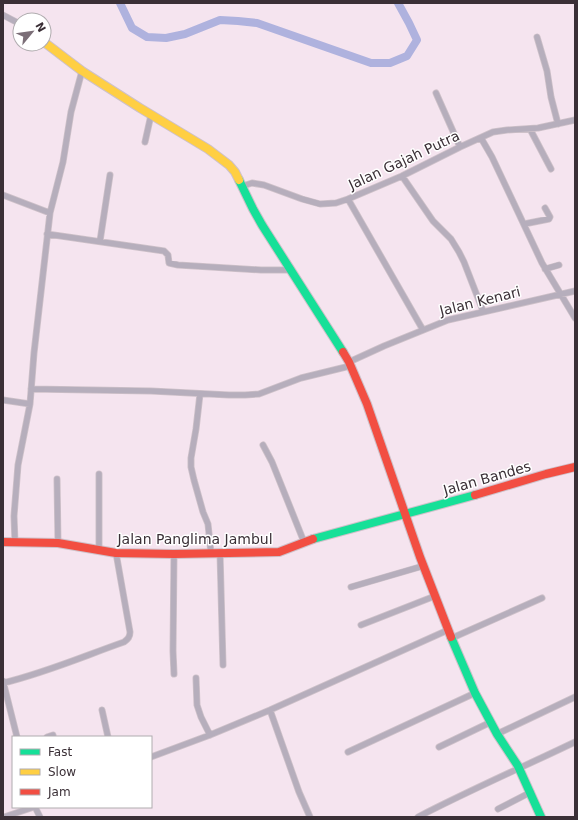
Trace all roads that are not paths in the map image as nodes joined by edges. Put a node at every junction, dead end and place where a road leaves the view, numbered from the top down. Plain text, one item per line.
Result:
1 (3, 15) edge
2 (12, 20) edge
3 (537, 37) dead end
4 (52, 48) edge
5 (82, 71) junction
6 (436, 93) dead end
7 (151, 115) junction
8 (575, 120) edge
9 (558, 124) junction
10 (530, 129) junction
11 (481, 138) junction
12 (145, 142) dead end
13 (460, 147) junction
14 (551, 169) dead end
15 (110, 175) dead end
16 (402, 176) junction
17 (243, 186) junction
18 (3, 195) edge
19 (348, 199) junction
20 (545, 208) dead end
21 (50, 213) junction
22 (524, 224) junction
23 (47, 234) junction
24 (100, 241) junction
25 (558, 265) dead end
26 (546, 269) junction
27 (289, 270) junction
28 (575, 291) edge
29 (560, 294) junction
30 (483, 311) junction
31 (575, 318) edge
32 (423, 330) junction
33 (350, 364) junction
34 (31, 389) junction
35 (200, 394) junction
36 (3, 400) edge
37 (30, 404) junction
38 (263, 445) dead end
39 (575, 467) edge
40 (99, 474) dead end
41 (57, 478) dead end
42 (405, 514) junction
43 (3, 542) edge
44 (304, 542) junction
45 (14, 543) junction
46 (58, 543) junction
47 (98, 550) junction
48 (116, 553) junction
49 (216, 553) junction
50 (174, 554) junction
51 (424, 566) junction
52 (351, 587) dead end
53 (435, 596) junction
54 (542, 598) dead end
55 (361, 625) dead end
56 (448, 630) junction
57 (452, 638) junction
58 (223, 665) dead end
59 (174, 674) dead end
60 (196, 678) dead end
61 (3, 682) edge
62 (475, 693) junction
63 (575, 697) edge
64 (102, 710) dead end
65 (270, 710) junction
66 (490, 722) junction
67 (497, 734) junction
68 (210, 735) junction
69 (16, 736) edge
70 (108, 736) edge
71 (575, 742) edge
72 (439, 747) dead end
73 (348, 752) dead end
74 (152, 757) edge
75 (517, 765) junction
76 (531, 792) junction
77 (31, 808) edge
78 (35, 808) edge
79 (498, 809) dead end
80 (4, 817) edge
81 (40, 817) edge
82 (310, 817) edge
83 (418, 817) edge
84 (541, 817) edge

1 - 2 street
3 - 9 street
4 - 5 street
5 - 7 street
5 - 21 street
6 - 13 street
7 - 12 street
7 - 17 street
8 - 9 street, Jalan Gajah Putra
9 - 10 street, Jalan Gajah Putra
10 - 11 street, Jalan Gajah Putra
10 - 14 street
11 - 13 street, Jalan Gajah Putra
11 - 22 street
13 - 16 street, Jalan Gajah Putra
15 - 24 street
16 - 19 street, Jalan Gajah Putra
16 - 30 street
17 - 19 street, Jalan Gajah Putra
17 - 27 street
18 - 21 street
19 - 32 street
20 - 22 street
21 - 23 street
22 - 26 street
23 - 24 street
23 - 34 street
24 - 27 street
25 - 26 street
26 - 29 street
27 - 33 street
28 - 29 street, Jalan Kenari
29 - 30 street, Jalan Kenari
29 - 31 street
30 - 32 street, Jalan Kenari
32 - 33 street, Jalan Kenari
33 - 35 street, Jalan Kenari
33 - 42 street
34 - 35 street, Jalan Kenari
34 - 37 street
35 - 49 street
36 - 37 street
37 - 45 street
38 - 44 street
39 - 42 street, Jalan Bandes
40 - 47 street
41 - 46 street
42 - 44 street, Jalan Panglima Jambul
42 - 51 street
43 - 45 street, Jalan Panglima Jambul
44 - 49 street, Jalan Panglima Jambul
45 - 46 street, Jalan Panglima Jambul
46 - 47 street, Jalan Panglima Jambul
47 - 48 street, Jalan Panglima Jambul
48 - 50 street, Jalan Panglima Jambul
48 - 61 street
49 - 50 street, Jalan Panglima Jambul
49 - 58 street
50 - 59 street
51 - 52 street
51 - 53 street
53 - 55 street
53 - 56 street
54 - 57 street
56 - 57 street
56 - 65 street
57 - 62 street
60 - 68 street
61 - 69 street
62 - 66 street
62 - 73 street
63 - 67 street
64 - 70 street
65 - 68 street
65 - 82 street
66 - 67 street
66 - 72 street
67 - 75 street
68 - 74 street
71 - 75 street
75 - 76 street
75 - 83 street
76 - 79 street
76 - 84 street
77 - 80 street
78 - 81 street

